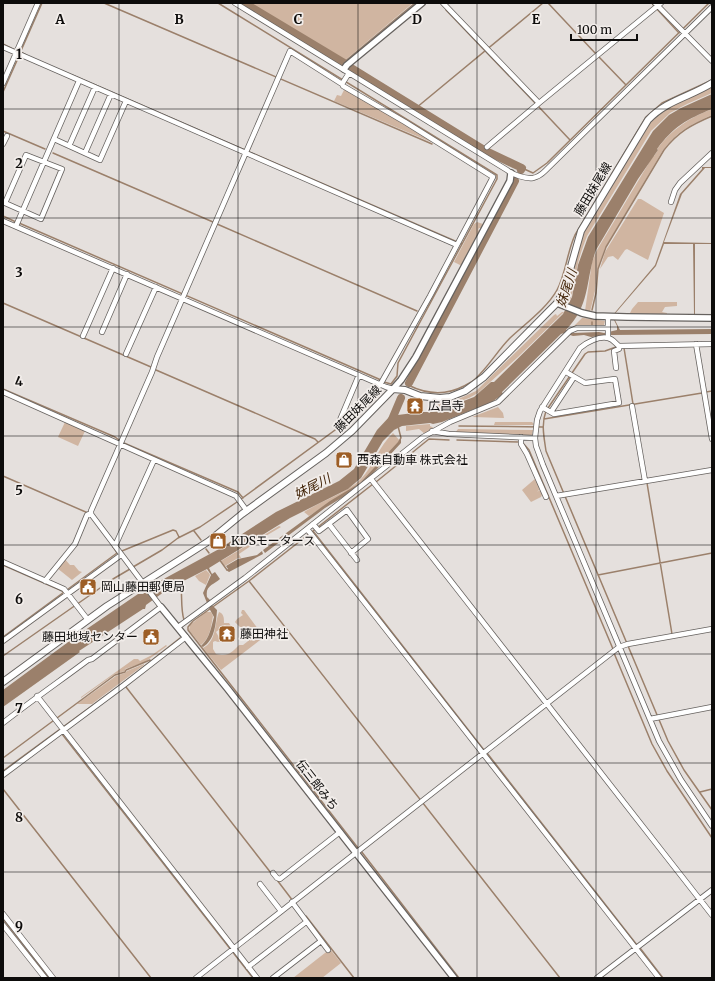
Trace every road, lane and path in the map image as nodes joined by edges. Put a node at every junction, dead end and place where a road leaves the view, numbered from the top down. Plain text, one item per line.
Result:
1 (38, 3) edge
2 (235, 3) edge
3 (422, 3) edge
4 (443, 3) edge
5 (658, 4) edge
6 (712, 8) edge
7 (682, 32) junction
8 (3, 47) edge
9 (18, 54) junction
10 (712, 61) edge
11 (344, 70) junction
12 (349, 73) junction
13 (79, 81) junction
14 (344, 82) junction
15 (3, 83) edge
16 (712, 83) edge
17 (95, 87) junction
18 (111, 94) junction
19 (126, 101) junction
20 (539, 103) junction
21 (7, 136) dead end
22 (54, 139) junction
23 (3, 144) edge
24 (70, 146) junction
25 (487, 147) dead end
26 (246, 151) junction
27 (85, 153) junction
28 (712, 153) edge
29 (44, 162) junction
30 (511, 173) junction
31 (671, 202) dead end
32 (23, 211) junction
33 (3, 220) edge
34 (17, 224) junction
35 (458, 243) junction
36 (113, 268) junction
37 (127, 274) junction
38 (156, 287) junction
39 (183, 296) junction
40 (556, 303) junction
41 (608, 317) junction
42 (712, 318) edge
43 (102, 332) dead end
44 (608, 333) junction
45 (83, 336) dead end
46 (696, 344) junction
47 (712, 344) edge
48 (619, 346) junction
49 (126, 354) dead end
50 (616, 368) dead end
51 (570, 375) junction
52 (359, 376) junction
53 (380, 385) junction
54 (393, 389) junction
55 (3, 392) edge
56 (632, 406) dead end
57 (547, 410) junction
58 (340, 422) dead end
59 (432, 431) junction
60 (535, 438) junction
61 (712, 439) edge
62 (521, 440) junction
63 (120, 445) junction
64 (154, 460) junction
65 (712, 470) edge
66 (645, 481) junction
67 (373, 482) junction
68 (556, 496) junction
69 (546, 497) dead end
70 (247, 511) junction
71 (89, 514) junction
72 (328, 524) junction
73 (315, 527) junction
74 (309, 531) junction
75 (115, 546) junction
76 (120, 553) junction
77 (351, 553) junction
78 (357, 560) dead end
79 (3, 562) edge
80 (45, 581) junction
81 (145, 585) junction
82 (67, 592) junction
83 (159, 605) junction
84 (88, 620) junction
85 (178, 628) junction
86 (712, 629) edge
87 (186, 637) junction
88 (3, 641) edge
89 (619, 647) junction
90 (3, 682) edge
91 (37, 696) junction
92 (548, 703) junction
93 (712, 707) edge
94 (650, 719) junction
95 (3, 723) edge
96 (62, 730) junction
97 (485, 752) junction
98 (3, 775) edge
99 (712, 826) edge
100 (340, 832) junction
101 (358, 851) junction
102 (272, 873) dead end
103 (260, 884) dead end
104 (712, 890) edge
105 (700, 899) junction
106 (293, 902) junction
107 (281, 911) junction
108 (3, 914) edge
109 (712, 915) edge
110 (306, 922) junction
111 (3, 925) edge
112 (320, 941) junction
113 (637, 947) junction
114 (232, 950) junction
115 (328, 950) dead end
116 (248, 967) junction
117 (45, 978) edge
118 (53, 978) edge
119 (196, 978) edge
120 (257, 978) edge
121 (273, 978) edge
122 (454, 978) edge
123 (597, 978) edge
124 (659, 978) edge

1 - 9 street
2 - 11 street
3 - 11 street
4 - 20 street
5 - 7 street
5 - 20 street
6 - 7 street
7 - 10 street
7 - 30 street
8 - 9 street
9 - 13 street
9 - 15 street
11 - 12 street
12 - 14 street
12 - 30 street
13 - 17 street
13 - 22 street
14 - 26 street
14 - 35 street
16 - 40 main road, 藤田妹尾線
17 - 18 street
17 - 24 street
18 - 19 street
18 - 27 street
19 - 26 street
19 - 27 street
20 - 25 street
21 - 23 street
22 - 24 street
22 - 29 street
24 - 27 street
26 - 35 street
26 - 39 street
28 - 31 street
29 - 32 street
29 - 32 street
29 - 32 street
30 - 54 street
32 - 34 street
33 - 34 street
34 - 36 street
35 - 53 street
36 - 37 street
36 - 45 street
37 - 38 street
37 - 43 street
38 - 39 street
38 - 49 street
39 - 52 street
39 - 63 street
40 - 41 street
40 - 54 main road, 藤田妹尾線
41 - 42 street
41 - 44 street
44 - 48 street
44 - 51 street
44 - 59 street
46 - 47 street
46 - 48 street
46 - 61 street
48 - 50 street
51 - 57 street
51 - 57 street
51 - 57 street
52 - 53 street
52 - 58 street
53 - 54 street
54 - 70 main road, 藤田妹尾線
55 - 63 street
56 - 66 street
57 - 60 street
59 - 62 street
59 - 67 street
60 - 62 street
60 - 68 street
62 - 69 street
63 - 64 street
63 - 71 street
64 - 70 street
64 - 75 street
65 - 66 street
66 - 68 street
67 - 73 street
67 - 92 street
68 - 89 street
70 - 81 main road, 藤田妹尾線
71 - 75 street
71 - 80 street
72 - 73 street
72 - 77 street
72 - 77 street
73 - 74 street
74 - 85 street
74 - 97 street
75 - 76 street
76 - 81 street
76 - 82 street
77 - 78 street
79 - 80 street
80 - 82 street
81 - 83 street
81 - 84 main road, 藤田妹尾線
82 - 84 street
82 - 88 street
83 - 85 street, 伝三郎みち
83 - 91 street
84 - 90 main road, 藤田妹尾線
85 - 87 street, 伝三郎みち
86 - 89 street
87 - 96 street
87 - 100 street, 伝三郎みち
89 - 92 street
89 - 94 street
91 - 95 street
91 - 96 street
92 - 97 street
92 - 105 street
93 - 94 street
94 - 99 street
96 - 98 street
96 - 114 street
97 - 101 street
97 - 113 street
100 - 101 street, 伝三郎みち
100 - 102 street
101 - 106 street
101 - 122 street, 伝三郎みち
103 - 107 street
104 - 105 street
105 - 109 street
105 - 113 street
106 - 107 street
106 - 110 street
107 - 114 street
108 - 118 street
110 - 112 street
110 - 116 street
111 - 117 street
112 - 115 street
112 - 121 street
113 - 123 street
113 - 124 street
114 - 116 street
114 - 119 street
116 - 120 street

